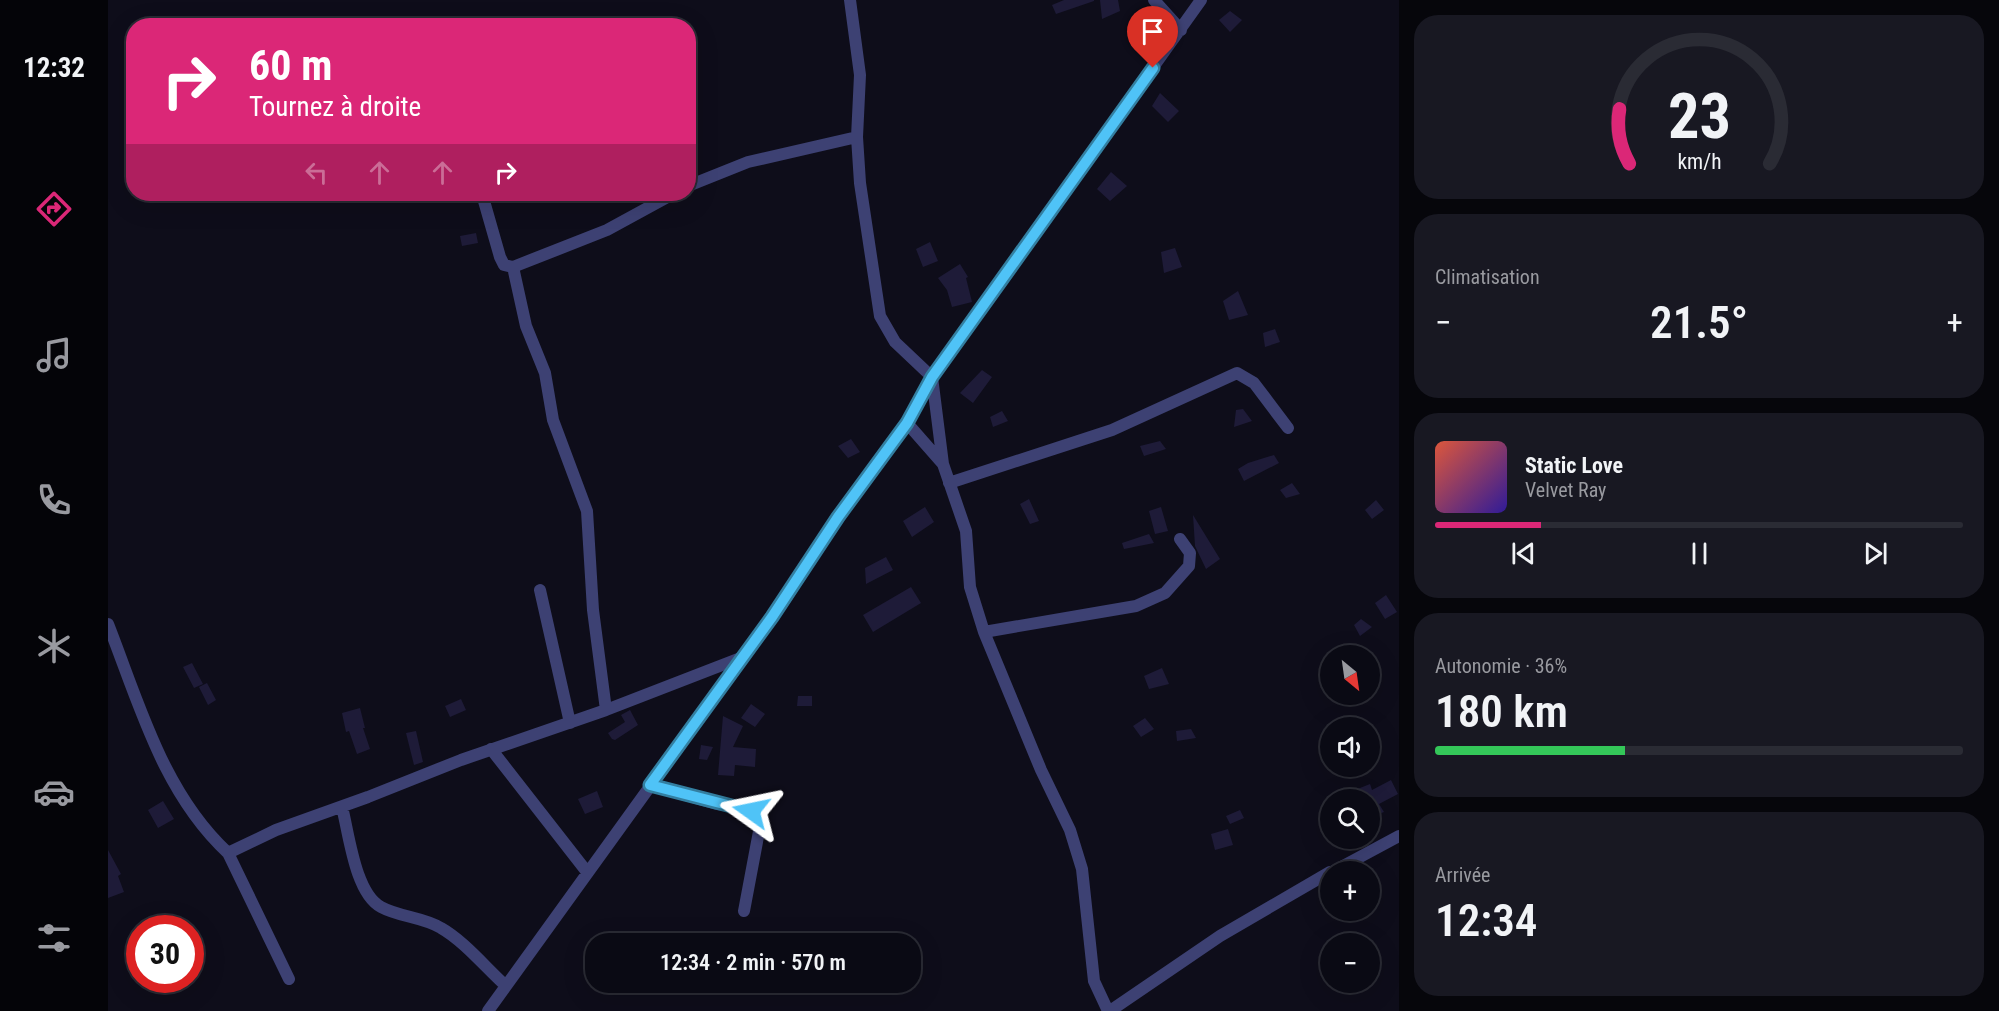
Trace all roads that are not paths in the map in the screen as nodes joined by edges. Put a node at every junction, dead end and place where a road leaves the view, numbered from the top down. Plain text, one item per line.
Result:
1 (850, 0) edge
2 (1154, 0) edge
3 (1201, 0) edge
4 (1181, 30) junction
5 (857, 137) junction
6 (696, 183) edge
7 (484, 201) edge
8 (660, 201) edge
9 (513, 267) junction
10 (932, 377) junction
11 (907, 423) junction
12 (1288, 428) dead end
13 (943, 464) junction
14 (949, 483) junction
15 (1180, 539) dead end
16 (540, 590) dead end
17 (108, 624) edge
18 (984, 632) junction
19 (745, 656) junction
20 (606, 710) junction
21 (570, 723) junction
22 (491, 750) junction
23 (650, 785) junction
24 (342, 807) junction
25 (1399, 837) edge
26 (228, 853) junction
27 (1352, 861) edge
28 (587, 872) junction
29 (1320, 878) edge
30 (744, 912) dead end
31 (289, 979) dead end
32 (506, 986) junction
33 (488, 1011) edge
34 (1109, 1011) edge

1 - 5 street
2 - 4 street
3 - 4 street
4 - 10 street
5 - 6 street
5 - 10 street
7 - 9 street
8 - 9 street
9 - 20 street
10 - 11 street
10 - 13 street
11 - 13 street
11 - 19 street
12 - 14 street
13 - 14 street
14 - 18 street
15 - 18 street
16 - 21 street
17 - 26 street
18 - 34 street
19 - 20 street
19 - 23 street
20 - 21 street
21 - 22 street
22 - 24 street
22 - 28 street
23 - 28 street
23 - 30 street
24 - 26 street
24 - 32 street
25 - 27 street
26 - 31 street
28 - 32 street
29 - 34 street
32 - 33 street

